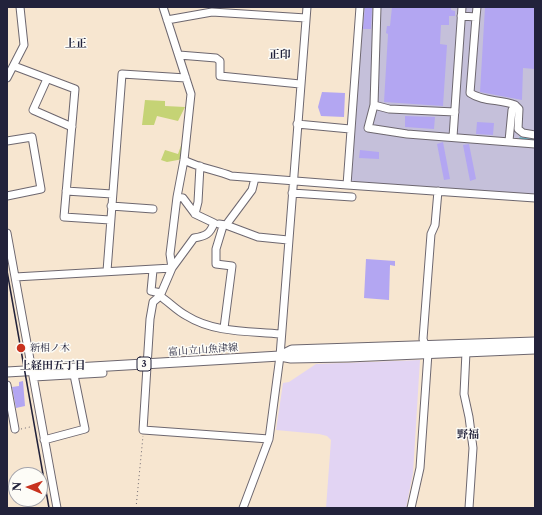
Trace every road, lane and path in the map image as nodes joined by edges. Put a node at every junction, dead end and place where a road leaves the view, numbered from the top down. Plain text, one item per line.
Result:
1 (20, 7) edge
2 (163, 7) edge
3 (307, 7) edge
4 (360, 7) edge
5 (377, 7) edge
6 (462, 7) edge
7 (477, 7) edge
8 (461, 16) junction
9 (476, 17) junction
10 (306, 18) junction
11 (167, 20) junction
12 (179, 55) junction
13 (14, 66) junction
14 (7, 78) edge
15 (186, 78) junction
16 (47, 79) junction
17 (300, 84) junction
18 (456, 88) junction
19 (470, 89) junction
20 (374, 105) junction
21 (515, 105) junction
22 (455, 112) junction
23 (297, 124) junction
24 (72, 127) junction
25 (350, 129) junction
26 (535, 135) edge
27 (453, 137) junction
28 (7, 141) edge
29 (508, 141) junction
30 (535, 144) edge
31 (184, 160) junction
32 (200, 166) junction
33 (255, 178) junction
34 (293, 182) junction
35 (347, 185) junction
36 (66, 191) junction
37 (438, 191) junction
38 (292, 193) junction
39 (112, 194) junction
40 (7, 196) edge
41 (177, 197) junction
42 (352, 197) dead end
43 (535, 198) edge
44 (111, 206) junction
45 (153, 209) dead end
46 (196, 214) junction
47 (110, 220) junction
48 (214, 223) junction
49 (225, 225) junction
50 (7, 233) edge
51 (288, 240) junction
52 (172, 268) junction
53 (153, 270) junction
54 (107, 271) junction
55 (15, 277) junction
56 (160, 294) junction
57 (224, 328) junction
58 (280, 334) junction
59 (535, 342) edge
60 (427, 349) junction
61 (535, 349) edge
62 (466, 352) junction
63 (280, 356) junction
64 (147, 364) junction
65 (7, 372) edge
66 (103, 373) dead end
67 (33, 374) junction
68 (74, 375) junction
69 (7, 385) edge
70 (30, 427) dead end
71 (15, 429) joint
72 (143, 430) junction
73 (269, 439) junction
74 (44, 440) junction
75 (57, 508) edge
76 (136, 508) edge
77 (243, 508) edge
78 (411, 508) edge
79 (469, 508) edge

1 - 13 street
2 - 11 street
3 - 10 street
4 - 25 street
5 - 20 street
6 - 8 street
7 - 9 street
8 - 9 street
8 - 18 street
9 - 19 street
10 - 11 street
10 - 17 street
11 - 12 street
12 - 15 street
12 - 17 street
13 - 14 street
13 - 16 street
15 - 31 street
15 - 39 street
16 - 24 street
16 - 24 street
17 - 23 street
18 - 19 street
18 - 22 street
19 - 21 street
20 - 22 street
20 - 27 street
21 - 26 street
21 - 29 street
22 - 27 street
23 - 25 street
23 - 34 street
24 - 36 street
25 - 35 street
27 - 29 street
28 - 40 street
29 - 30 street
31 - 32 street
31 - 41 street
32 - 33 street
32 - 46 street
33 - 34 street
33 - 49 street
34 - 35 street
34 - 38 street
35 - 37 street
36 - 39 street
36 - 47 street
37 - 43 street
37 - 60 street
38 - 42 street
38 - 51 street
39 - 44 street
41 - 46 street
41 - 52 street
44 - 45 street
44 - 47 street
46 - 48 street
47 - 54 street
48 - 49 street
48 - 52 street
49 - 51 street
49 - 57 street
50 - 55 street
51 - 58 street
52 - 53 street
52 - 56 street
53 - 54 street
53 - 56 street
54 - 55 street
55 - 67 street
56 - 57 street
56 - 64 street
57 - 58 street
58 - 63 street
59 - 60 main road, 富山立山魚津線 / 3
60 - 62 main road, 富山立山魚津線 / 3
60 - 63 main road, 富山立山魚津線 / 3
60 - 78 street
61 - 62 main road, 富山立山魚津線 / 3
62 - 79 street
63 - 64 main road, 富山立山魚津線 / 3
63 - 73 street
64 - 67 main road, 富山立山魚津線 / 3
64 - 72 street
65 - 67 main road, 富山立山魚津線 / 3
66 - 68 street
67 - 68 street
67 - 74 street
68 - 74 street
69 - 71 street
70 - 71 path
72 - 73 street
72 - 76 path
73 - 77 street
74 - 75 street

